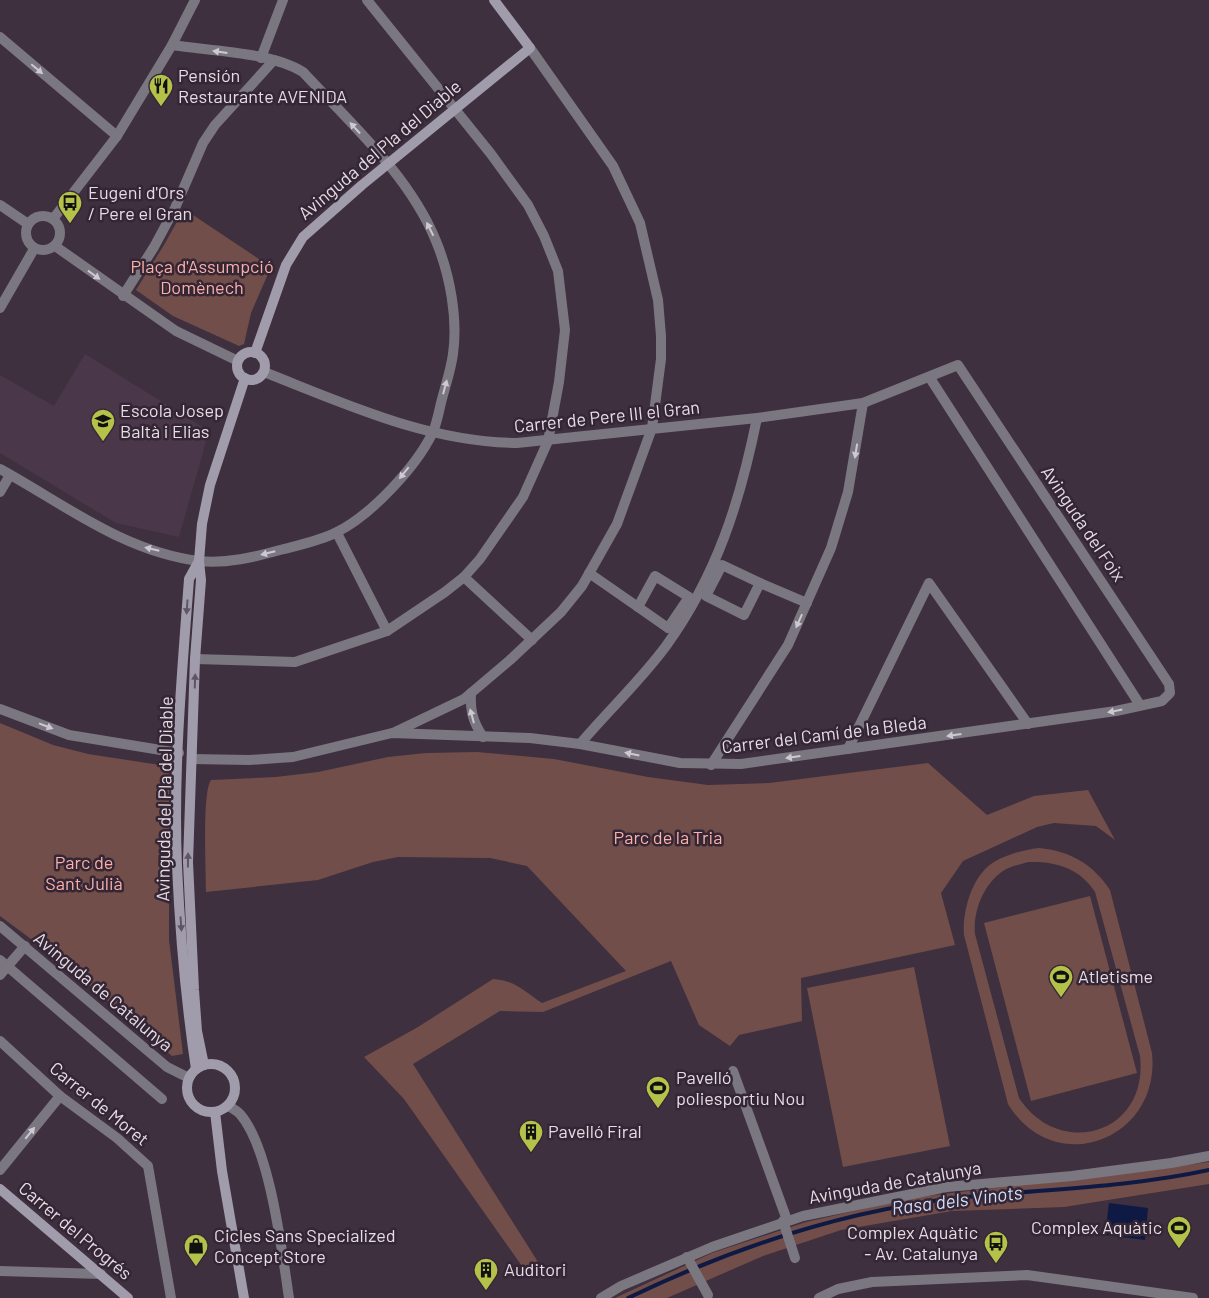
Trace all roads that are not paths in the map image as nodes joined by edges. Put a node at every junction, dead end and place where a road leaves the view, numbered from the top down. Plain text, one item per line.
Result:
1 (195, 0) edge
2 (283, 0) edge
3 (367, 0) edge
4 (494, 0) edge
5 (0, 37) edge
6 (172, 45) junction
7 (530, 48) junction
8 (261, 58) junction
9 (274, 60) junction
10 (454, 108) junction
11 (118, 136) junction
12 (388, 164) junction
13 (0, 205) edge
14 (53, 219) junction
15 (28, 224) junction
16 (55, 246) junction
17 (34, 249) junction
18 (123, 296) junction
19 (0, 308) edge
20 (255, 353) junction
21 (238, 361) junction
22 (958, 365) joint
23 (264, 372) junction
24 (245, 378) junction
25 (930, 378) junction
26 (864, 403) junction
27 (758, 418) junction
28 (652, 428) junction
29 (432, 434) junction
30 (548, 441) junction
31 (0, 469) edge
32 (10, 475) junction
33 (0, 492) edge
34 (337, 532) junction
35 (199, 561) junction
36 (589, 573) junction
37 (464, 577) junction
38 (760, 583) junction
39 (807, 603) junction
40 (638, 607) junction
41 (387, 631) junction
42 (532, 640) junction
43 (195, 660) junction
44 (471, 693) junction
45 (1162, 701) joint
46 (1140, 705) junction
47 (0, 709) edge
48 (1028, 724) junction
49 (392, 733) junction
50 (483, 737) junction
51 (580, 744) junction
52 (848, 749) junction
53 (178, 753) junction
54 (192, 759) junction
55 (711, 765) junction
56 (0, 926) edge
57 (25, 946) junction
58 (4, 963) edge
59 (0, 975) edge
60 (0, 1041) edge
61 (200, 1067) junction
62 (733, 1071) dead end
63 (188, 1078) junction
64 (60, 1096) junction
65 (162, 1099) dead end
66 (228, 1106) junction
67 (215, 1112) junction
68 (1209, 1156) edge
69 (0, 1170) edge
70 (0, 1189) edge
71 (785, 1220) junction
72 (687, 1257) junction
73 (795, 1258) dead end
74 (0, 1271) edge
75 (101, 1274) junction
76 (615, 1294) edge
77 (708, 1295) dead end
78 (169, 1297) edge
79 (128, 1298) edge
80 (244, 1298) edge
81 (289, 1298) edge
82 (601, 1298) edge
83 (819, 1298) edge
84 (1193, 1298) edge

1 - 6 street
2 - 8 street
3 - 10 street
4 - 7 street
5 -> 11 street
8 -> 6 street
6 - 11 street
7 - 10 street, Avinguda del Pla del Diable
7 - 28 street
8 - 9 street
12 -> 9 street
9 - 18 street
10 - 12 street, Avinguda del Pla del Diable
10 - 30 street
11 - 14 street
12 - 20 street, Avinguda del Pla del Diable
29 -> 12 street
13 - 15 street
14 - 15 street
14 - 16 street
15 - 17 street
16 - 17 street
16 -> 18 street
17 - 19 street
18 - 21 street
20 - 21 street
20 - 23 street
21 - 24 street
22 - 25 street, Carrer de Pere III el Gran
22 - 45 street, Avinguda del Foix
23 - 24 street
23 - 29 street, Carrer de Pere III el Gran
24 - 35 street, Avinguda del Pla del Diable
25 - 26 street, Carrer de Pere III el Gran
25 - 46 street
26 - 27 street, Carrer de Pere III el Gran
26 -> 39 street
27 - 28 street, Carrer de Pere III el Gran
27 - 51 street
28 - 30 street, Carrer de Pere III el Gran
28 - 36 street
29 - 30 street, Carrer de Pere III el Gran
29 -> 34 street
30 - 37 street
31 - 32 street
32 - 33 street
35 -> 32 street
34 -> 35 street
34 - 41 street
35 - 43 street, Avinguda del Pla del Diable
35 -> 53 street, Avinguda del Pla del Diable
36 - 40 street
36 - 42 street
37 - 41 street
37 - 42 street
38 - 38 street
38 - 39 street
39 -> 55 street
40 - 40 street
41 - 43 street
42 - 44 street
54 -> 43 street, Avinguda del Pla del Diable
44 - 49 street
50 -> 44 street
45 - 46 street, Carrer del Camí de la Bleda
46 -> 48 street, Carrer del Camí de la Bleda
47 -> 53 street
48 -> 52 street, Carrer del Camí de la Bleda
48 - 52 street
49 - 50 street, Carrer del Camí de la Bleda
49 - 54 street, Carrer del Camí de la Bleda
50 - 51 street, Carrer del Camí de la Bleda
55 -> 51 street, Carrer del Camí de la Bleda
52 -> 55 street, Carrer del Camí de la Bleda
53 -> 61 street, Avinguda del Pla del Diable
61 -> 54 street, Avinguda del Pla del Diable
56 - 57 street, Avinguda de Catalunya
57 - 58 street
57 - 63 street, Avinguda de Catalunya
58 - 59 street
58 - 65 street
60 - 64 street, Carrer de Moret
61 - 63 street
61 - 66 street
62 - 71 street
63 - 67 street
69 -> 64 street
64 - 78 street, Carrer de Moret
66 - 67 street
66 - 81 street
67 - 80 street
68 - 71 street, Avinguda de Catalunya
70 - 75 street, Carrer del Progrés
71 - 72 street, Avinguda de Catalunya
71 - 73 street
72 - 76 street, Avinguda de Catalunya
72 - 77 street
74 - 75 street
75 - 79 street, Carrer del Progrés
76 - 82 street, Avinguda de Catalunya
83 - 84 street

